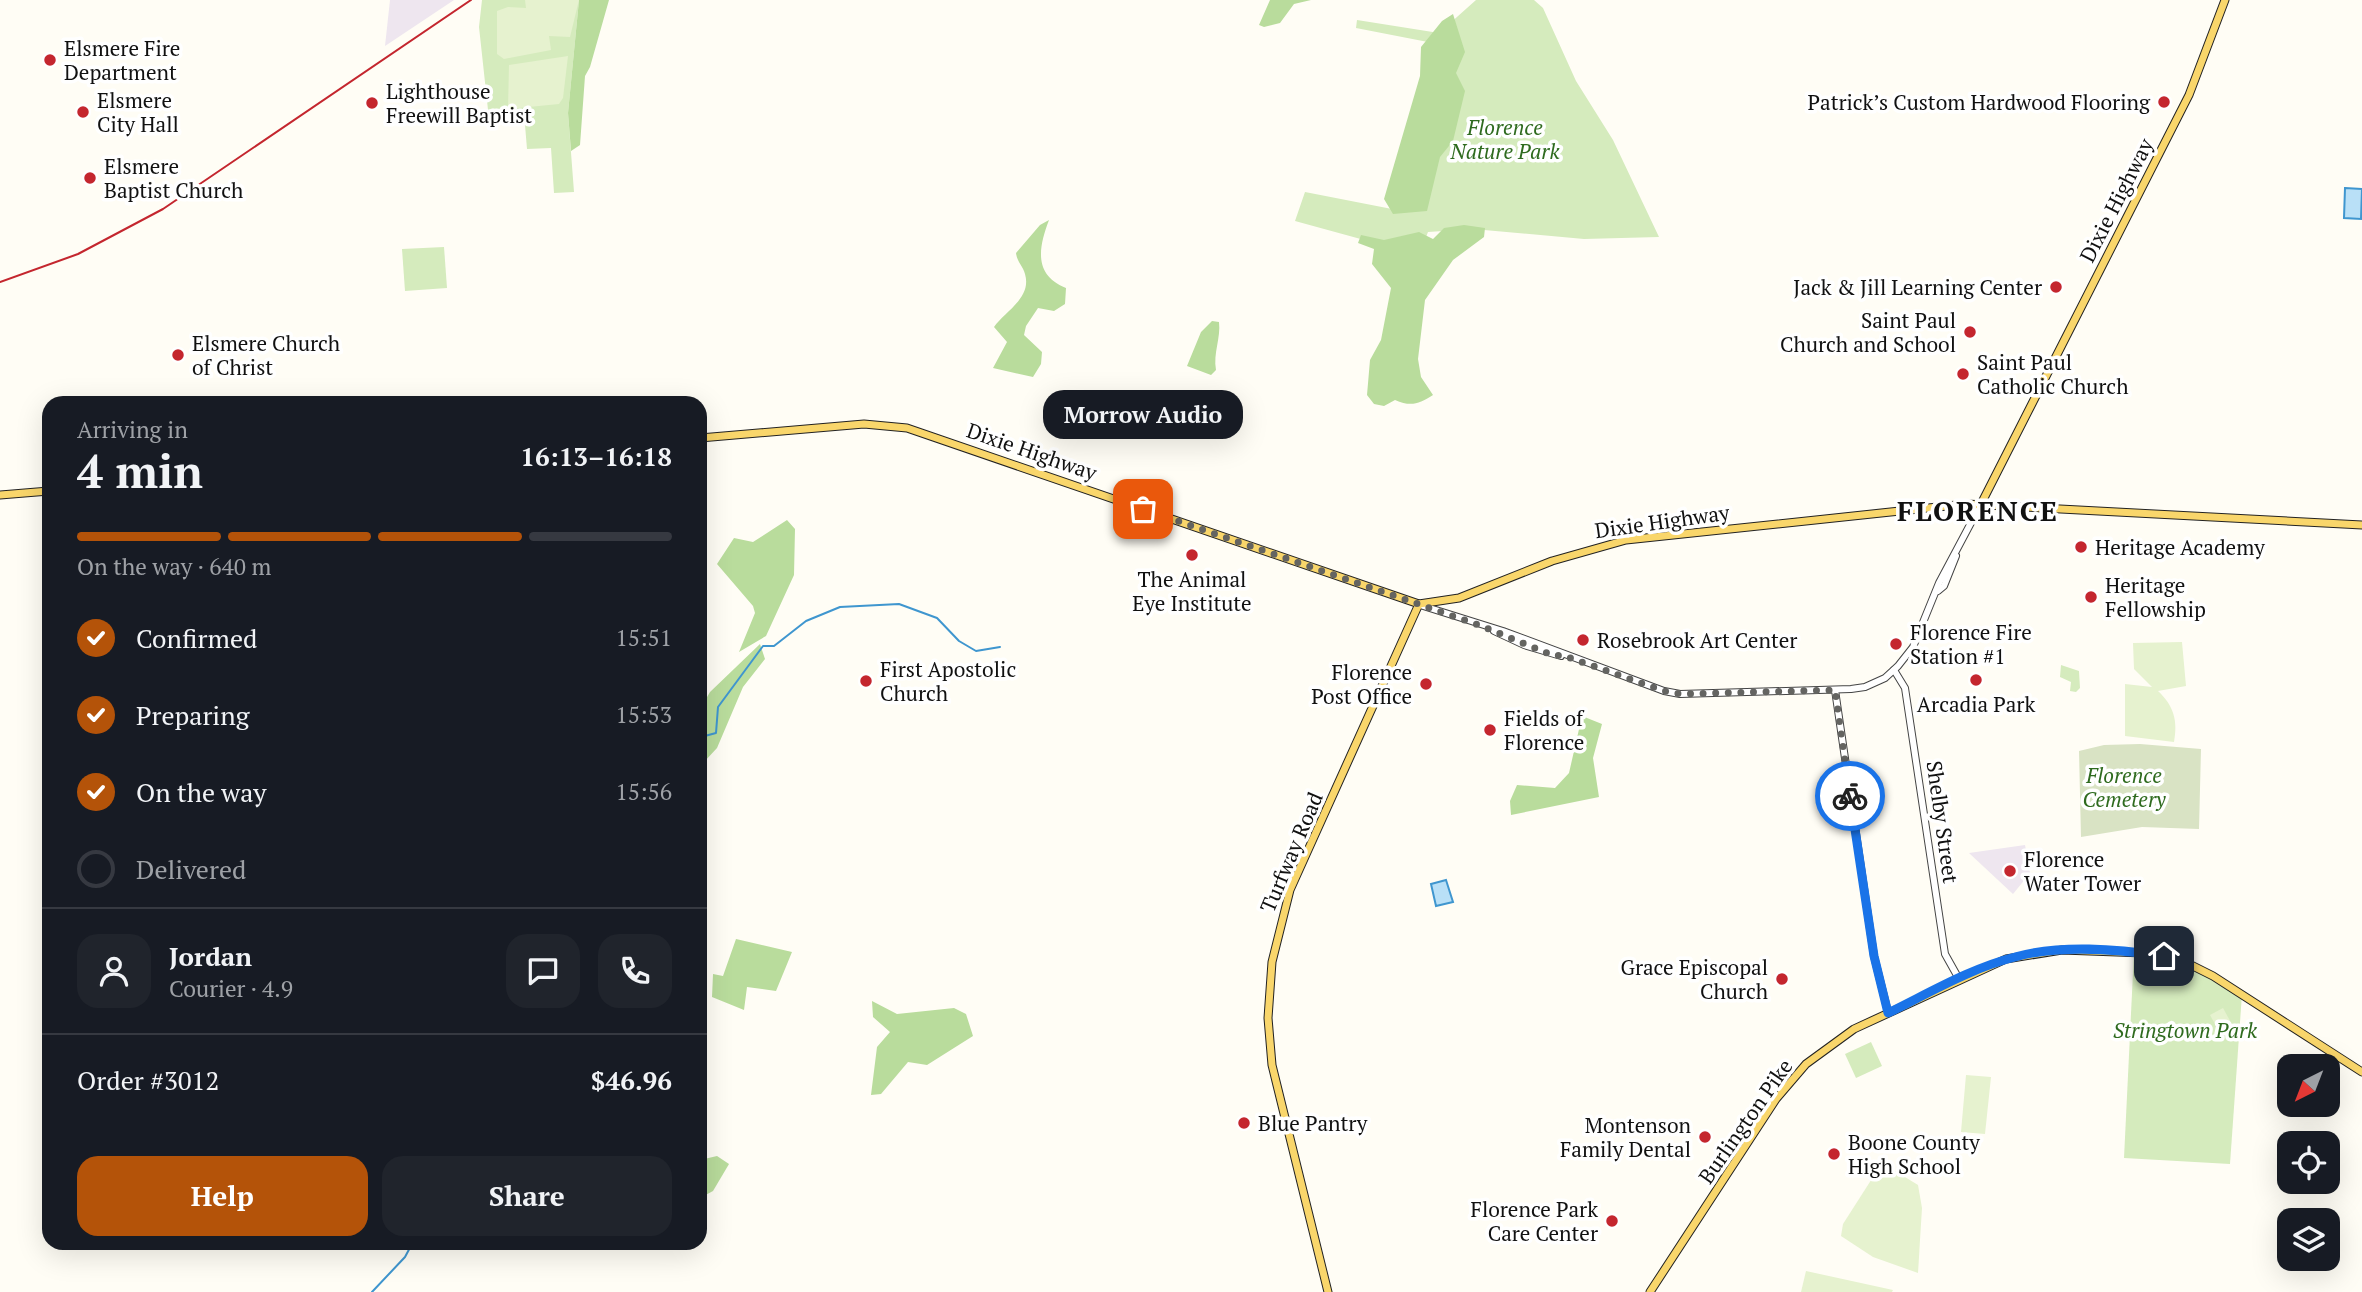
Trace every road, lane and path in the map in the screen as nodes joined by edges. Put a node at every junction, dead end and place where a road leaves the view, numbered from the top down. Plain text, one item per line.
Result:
1 (2225, 0) edge
2 (707, 437) edge
3 (42, 492) edge
4 (0, 495) edge
5 (1981, 504) junction
6 (2362, 525) edge
7 (1419, 604) junction
8 (1894, 670) junction
9 (1835, 690) junction
10 (1959, 979) junction
11 (1888, 1013) junction
12 (2362, 1072) edge
13 (1328, 1292) edge
14 (1650, 1292) edge

1 - 5 main road, Dixie Highway
2 - 7 main road, Dixie Highway
3 - 4 main road
5 - 6 main road
5 - 7 main road, Dixie Highway
5 - 8 street
7 - 9 street
7 - 13 main road, Turfway Road
8 - 9 street
8 - 10 street, Shelby Street
9 - 11 street
10 - 11 main road, Burlington Pike
10 - 12 main road, Burlington Pike
11 - 14 main road, Burlington Pike

